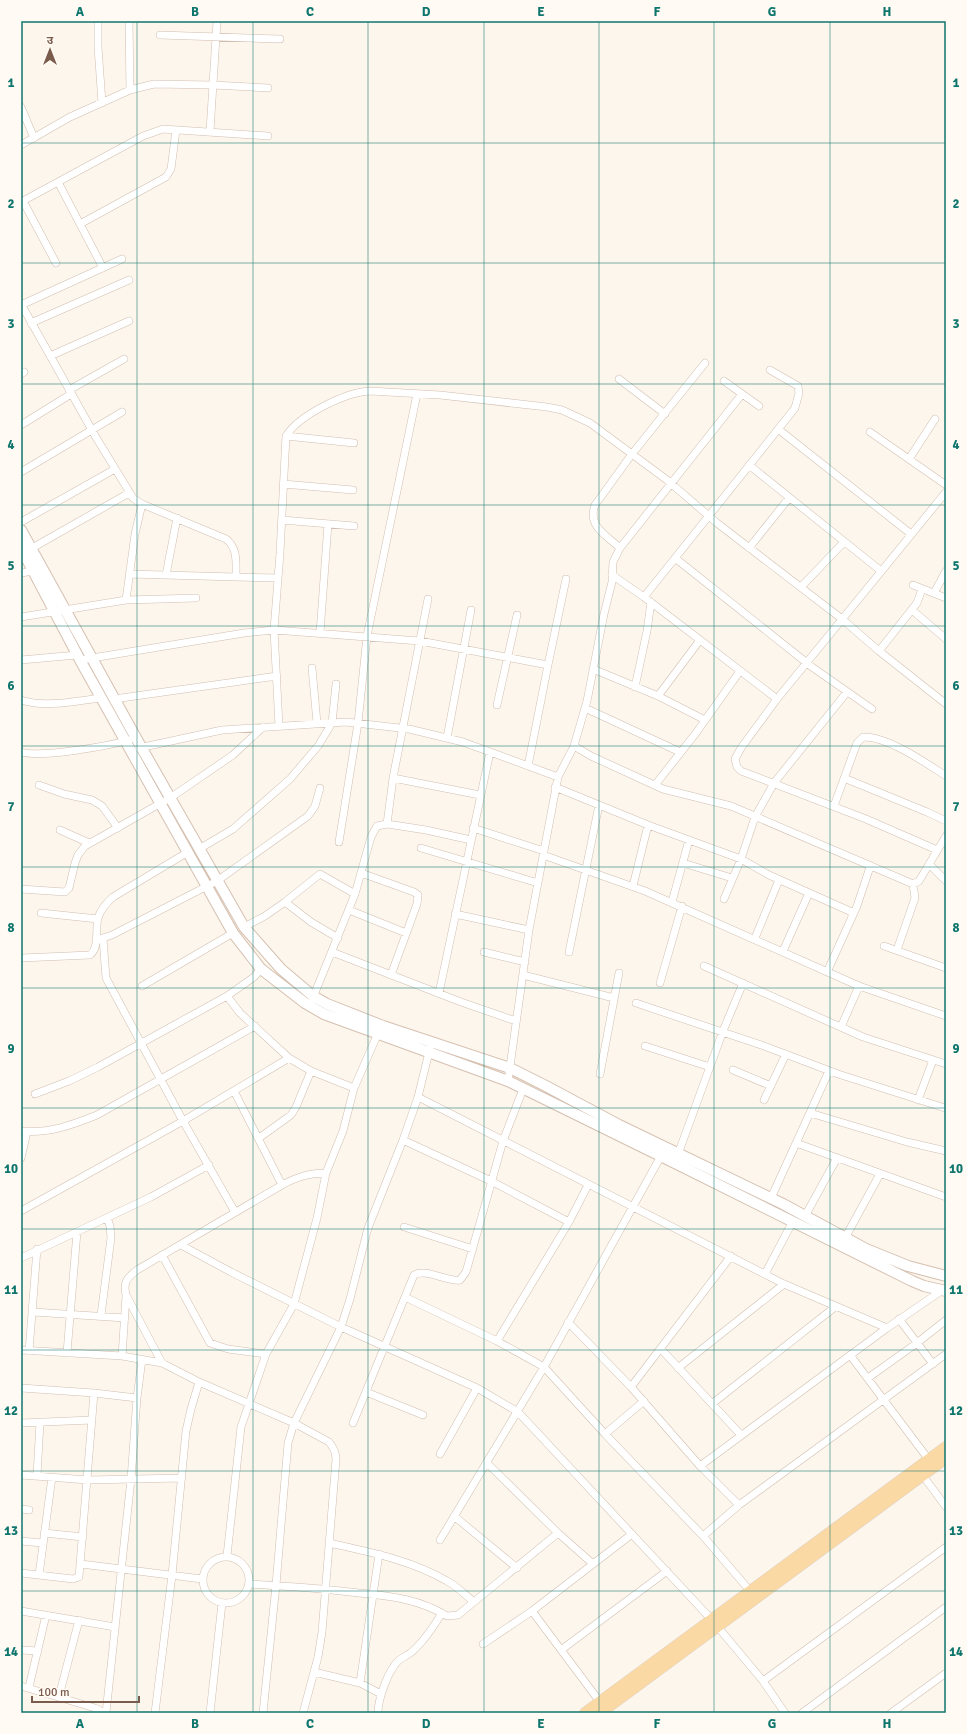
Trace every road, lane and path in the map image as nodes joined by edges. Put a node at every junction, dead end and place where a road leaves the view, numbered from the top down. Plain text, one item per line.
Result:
1 (98, 21) edge
2 (129, 21) edge
3 (217, 21) edge
4 (160, 35) dead end
5 (216, 37) junction
6 (280, 39) dead end
7 (213, 85) junction
8 (268, 88) dead end
9 (130, 90) junction
10 (102, 103) junction
11 (21, 107) edge
12 (176, 130) junction
13 (210, 131) junction
14 (268, 136) dead end
15 (34, 138) junction
16 (21, 145) edge
17 (58, 182) junction
18 (22, 202) edge
19 (80, 224) junction
20 (122, 259) dead end
21 (56, 263) dead end
22 (103, 268) junction
23 (128, 280) dead end
24 (21, 304) edge
25 (30, 320) junction
26 (129, 320) dead end
27 (21, 321) edge
28 (50, 356) junction
29 (124, 359) dead end
30 (705, 363) dead end
31 (770, 370) dead end
32 (619, 379) dead end
33 (724, 381) dead end
34 (70, 392) junction
35 (417, 394) junction
36 (742, 394) junction
37 (759, 406) dead end
38 (122, 412) dead end
39 (665, 414) junction
40 (935, 419) dead end
41 (21, 425) edge
42 (778, 429) junction
43 (92, 430) junction
44 (870, 432) dead end
45 (286, 436) junction
46 (354, 442) dead end
47 (632, 454) junction
48 (909, 459) junction
49 (749, 465) junction
50 (115, 469) junction
51 (21, 472) edge
52 (283, 484) junction
53 (671, 484) junction
54 (946, 485) edge
55 (353, 490) dead end
56 (946, 492) edge
57 (129, 493) junction
58 (789, 498) junction
59 (142, 504) junction
60 (708, 516) junction
61 (177, 518) junction
62 (282, 520) junction
63 (21, 522) edge
64 (328, 524) junction
65 (354, 526) dead end
66 (21, 530) edge
67 (911, 534) junction
68 (844, 542) junction
69 (620, 548) junction
70 (750, 548) junction
71 (25, 550) edge
72 (675, 558) junction
73 (33, 571) junction
74 (881, 571) junction
75 (946, 571) edge
76 (21, 572) edge
77 (129, 574) junction
78 (166, 575) junction
79 (612, 576) junction
80 (236, 577) junction
81 (278, 578) junction
82 (566, 579) dead end
83 (913, 585) dead end
84 (800, 587) junction
85 (922, 589) junction
86 (934, 593) junction
87 (644, 597) junction
88 (196, 598) dead end
89 (946, 598) edge
90 (428, 599) dead end
91 (126, 600) junction
92 (651, 602) junction
93 (65, 610) junction
94 (470, 610) dead end
95 (912, 610) junction
96 (55, 613) junction
97 (516, 615) dead end
98 (21, 617) edge
99 (842, 619) junction
100 (274, 630) junction
101 (320, 633) junction
102 (367, 636) junction
103 (946, 639) edge
104 (700, 640) junction
105 (420, 641) junction
106 (464, 649) junction
107 (879, 651) junction
108 (91, 657) junction
109 (508, 657) junction
110 (79, 658) junction
111 (21, 660) edge
112 (807, 663) junction
113 (548, 665) junction
114 (312, 668) dead end
115 (593, 669) junction
116 (740, 671) junction
117 (277, 676) junction
118 (336, 684) dead end
119 (635, 687) junction
120 (846, 692) junction
121 (658, 696) junction
122 (101, 698) junction
123 (114, 699) junction
124 (777, 699) junction
125 (21, 700) edge
126 (946, 704) edge
127 (497, 705) dead end
128 (585, 708) junction
129 (872, 709) dead end
130 (705, 720) junction
131 (317, 723) junction
132 (332, 723) junction
133 (358, 723) junction
134 (279, 726) junction
135 (263, 727) junction
136 (404, 728) junction
137 (136, 738) junction
138 (448, 738) junction
139 (126, 741) junction
140 (574, 746) junction
141 (141, 748) junction
142 (131, 750) junction
143 (21, 752) edge
144 (490, 752) junction
145 (680, 752) junction
146 (528, 766) junction
147 (946, 776) edge
148 (558, 777) junction
149 (393, 778) junction
150 (844, 778) junction
151 (774, 783) junction
152 (40, 785) dead end
153 (655, 785) junction
154 (555, 787) junction
155 (320, 788) dead end
156 (480, 796) junction
157 (170, 798) junction
158 (161, 804) junction
159 (599, 805) junction
160 (834, 806) junction
161 (755, 817) junction
162 (946, 821) edge
163 (387, 824) junction
164 (648, 825) junction
165 (118, 828) junction
166 (473, 828) junction
167 (60, 830) dead end
168 (946, 836) edge
169 (470, 840) junction
170 (689, 840) junction
171 (339, 842) dead end
172 (89, 843) junction
173 (421, 848) dead end
174 (199, 849) junction
175 (937, 850) junction
176 (188, 852) junction
177 (543, 853) junction
178 (740, 859) junction
179 (466, 862) junction
180 (683, 863) junction
181 (929, 864) junction
182 (870, 866) junction
183 (587, 870) junction
184 (361, 873) junction
185 (732, 878) junction
186 (779, 880) junction
187 (217, 881) junction
188 (946, 881) edge
189 (538, 883) junction
190 (913, 884) junction
191 (207, 886) junction
192 (633, 886) junction
193 (21, 888) edge
194 (809, 893) junction
195 (355, 894) junction
196 (724, 899) dead end
197 (285, 902) junction
198 (672, 902) junction
199 (682, 906) junction
200 (349, 910) junction
201 (854, 912) junction
202 (41, 913) dead end
203 (455, 914) junction
204 (98, 920) junction
205 (244, 927) junction
206 (529, 930) junction
207 (233, 933) junction
208 (406, 933) junction
209 (338, 938) junction
210 (754, 938) junction
211 (100, 939) junction
212 (884, 946) dead end
213 (897, 950) junction
214 (784, 951) junction
215 (332, 952) junction
216 (484, 952) dead end
217 (569, 952) dead end
218 (21, 958) edge
219 (525, 962) junction
220 (704, 966) dead end
221 (946, 968) edge
222 (261, 969) junction
223 (827, 972) junction
224 (619, 973) dead end
225 (391, 975) junction
226 (523, 975) junction
227 (660, 983) dead end
228 (743, 983) junction
229 (142, 986) dead end
230 (859, 986) junction
231 (439, 993) junction
232 (227, 996) junction
233 (614, 998) junction
234 (312, 1001) junction
235 (636, 1003) dead end
236 (946, 1016) edge
237 (516, 1021) junction
238 (255, 1026) junction
239 (841, 1027) junction
240 (380, 1029) junction
241 (723, 1031) junction
242 (141, 1042) junction
243 (645, 1046) dead end
244 (430, 1047) junction
245 (786, 1054) junction
246 (289, 1058) junction
247 (933, 1060) junction
248 (946, 1064) edge
249 (710, 1067) junction
250 (510, 1068) junction
251 (733, 1070) dead end
252 (311, 1071) junction
253 (830, 1071) junction
254 (600, 1074) dead end
255 (161, 1080) junction
256 (508, 1081) junction
257 (771, 1086) junction
258 (354, 1088) junction
259 (523, 1089) junction
260 (234, 1091) junction
261 (35, 1094) dead end
262 (418, 1097) junction
263 (764, 1100) dead end
264 (918, 1100) junction
265 (945, 1108) dead end
266 (810, 1113) junction
267 (183, 1121) junction
268 (24, 1131) edge
269 (259, 1138) junction
270 (403, 1140) junction
271 (503, 1141) junction
272 (796, 1143) junction
273 (946, 1151) edge
274 (679, 1153) junction
275 (661, 1156) junction
276 (21, 1158) edge
277 (837, 1158) junction
278 (675, 1163) junction
279 (208, 1165) junction
280 (326, 1173) junction
281 (880, 1174) junction
282 (491, 1181) junction
283 (282, 1184) junction
284 (588, 1185) junction
285 (771, 1198) junction
286 (946, 1198) edge
287 (634, 1206) junction
288 (21, 1211) edge
289 (235, 1212) junction
290 (805, 1216) junction
291 (107, 1218) junction
292 (792, 1221) junction
293 (569, 1222) junction
294 (404, 1227) dead end
295 (77, 1232) junction
296 (845, 1238) junction
297 (180, 1245) junction
298 (37, 1249) junction
299 (473, 1249) junction
300 (162, 1255) junction
301 (731, 1256) junction
302 (21, 1258) edge
303 (765, 1274) junction
304 (946, 1276) edge
305 (784, 1284) junction
306 (944, 1290) edge
307 (126, 1295) junction
308 (405, 1297) junction
309 (294, 1304) junction
310 (835, 1307) junction
311 (33, 1312) junction
312 (70, 1313) junction
313 (101, 1315) junction
314 (125, 1318) junction
315 (899, 1319) junction
316 (946, 1320) edge
317 (568, 1322) junction
318 (341, 1327) junction
319 (887, 1328) junction
320 (497, 1341) junction
321 (917, 1343) junction
322 (385, 1346) junction
323 (661, 1349) junction
324 (21, 1350) edge
325 (29, 1351) junction
326 (67, 1353) junction
327 (266, 1354) junction
328 (946, 1354) edge
329 (850, 1355) junction
330 (122, 1356) junction
331 (142, 1359) junction
332 (162, 1363) junction
333 (933, 1364) junction
334 (544, 1367) junction
335 (678, 1368) junction
336 (868, 1378) junction
337 (199, 1382) junction
338 (632, 1387) junction
339 (21, 1388) edge
340 (477, 1388) junction
341 (366, 1392) junction
342 (94, 1393) junction
343 (137, 1398) junction
344 (884, 1398) junction
345 (644, 1401) junction
346 (250, 1403) junction
347 (713, 1403) junction
348 (518, 1412) junction
349 (423, 1415) dead end
350 (92, 1420) junction
351 (40, 1422) junction
352 (21, 1423) edge
353 (294, 1423) junction
354 (353, 1423) dead end
355 (605, 1434) junction
356 (741, 1435) junction
357 (946, 1447) edge
358 (440, 1454) dead end
359 (946, 1458) edge
360 (929, 1460) junction
361 (487, 1463) junction
362 (700, 1466) junction
363 (920, 1471) junction
364 (21, 1475) edge
365 (37, 1476) junction
366 (52, 1477) junction
367 (182, 1478) junction
368 (131, 1479) junction
369 (88, 1480) junction
370 (739, 1505) junction
371 (946, 1507) edge
372 (21, 1509) edge
373 (29, 1510) dead end
374 (454, 1516) junction
375 (44, 1532) junction
376 (558, 1533) junction
377 (632, 1534) junction
378 (704, 1536) junction
379 (83, 1538) junction
380 (440, 1540) dead end
381 (21, 1541) edge
382 (42, 1543) junction
383 (329, 1543) junction
384 (946, 1547) edge
385 (379, 1554) junction
386 (227, 1556) junction
387 (81, 1564) junction
388 (594, 1564) junction
389 (517, 1568) junction
390 (121, 1570) junction
391 (667, 1571) junction
392 (21, 1573) edge
393 (39, 1575) junction
394 (172, 1575) junction
395 (202, 1579) junction
396 (249, 1584) junction
397 (276, 1585) junction
398 (325, 1589) junction
399 (751, 1592) junction
400 (374, 1594) junction
401 (474, 1602) junction
402 (222, 1603) junction
403 (946, 1607) edge
404 (21, 1610) edge
405 (532, 1610) junction
406 (442, 1613) junction
407 (46, 1615) junction
408 (79, 1620) junction
409 (715, 1623) junction
410 (115, 1627) junction
411 (483, 1644) dead end
412 (21, 1650) edge
413 (561, 1650) junction
414 (38, 1651) junction
415 (314, 1672) junction
416 (946, 1673) edge
417 (762, 1681) junction
418 (360, 1683) junction
419 (21, 1686) edge
420 (29, 1687) junction
421 (381, 1694) junction
422 (60, 1696) junction
423 (594, 1710) edge
424 (105, 1713) edge
425 (155, 1713) edge
426 (210, 1713) edge
427 (263, 1713) edge
428 (303, 1713) edge
429 (378, 1713) edge
430 (785, 1713) edge
431 (802, 1713) edge
432 (891, 1713) edge

1 - 10 street
2 - 9 street
3 - 5 street
4 - 5 street
5 - 6 street
5 - 7 street
7 - 8 street
7 - 9 street
7 - 13 street
9 - 10 street
10 - 15 street
11 - 15 street
12 - 13 street
12 - 17 street
12 - 19 street
13 - 14 street
15 - 16 street
17 - 18 street
17 - 19 street
18 - 21 street
19 - 22 street
20 - 22 street
22 - 24 street
23 - 25 street
24 - 25 street
25 - 27 street
25 - 28 street
26 - 28 street
28 - 34 street
29 - 34 street
30 - 39 street
31 - 42 street
32 - 39 street
33 - 36 street
34 - 41 street
34 - 43 street
35 - 45 street
35 - 47 street
35 - 102 street
36 - 37 street
36 - 53 street
38 - 43 street
39 - 47 street
40 - 48 street
42 - 49 street
42 - 67 street
43 - 50 street
43 - 51 street
44 - 48 street
45 - 46 street
45 - 52 street
47 - 53 street
47 - 69 street
48 - 54 street
49 - 58 street
49 - 60 street
50 - 57 street
50 - 63 street
52 - 55 street
52 - 62 street
53 - 60 street
53 - 69 street
56 - 67 street
57 - 59 street
57 - 71 street
58 - 68 street
58 - 70 street
59 - 61 street
59 - 77 street
60 - 70 street
60 - 72 street
61 - 78 street
61 - 80 street
62 - 64 street
62 - 81 street
64 - 65 street
64 - 101 street
66 - 71 street
67 - 74 street
68 - 74 street
68 - 84 street
69 - 79 street
70 - 84 street
71 - 73 street
71 - 93 street
72 - 87 street
72 - 112 street
73 - 76 street
73 - 96 street
74 - 99 street
75 - 86 street
77 - 78 street
77 - 91 street
78 - 80 street
79 - 87 street
79 - 115 street
80 - 81 street
81 - 100 street
82 - 113 street
83 - 85 street
84 - 99 street
85 - 86 street
85 - 95 street
86 - 89 street
87 - 92 street
88 - 91 street
90 - 105 street
91 - 93 street
92 - 104 street
92 - 119 street
93 - 96 street
93 - 108 street
94 - 106 street
95 - 103 street
95 - 107 street
96 - 98 street
96 - 110 street
97 - 109 street
99 - 107 street
99 - 112 street
100 - 101 street
100 - 108 street
100 - 117 street
101 - 102 street
102 - 105 street
102 - 133 street
104 - 116 street
104 - 121 street
105 - 106 street
105 - 136 street
106 - 109 street
106 - 138 street
107 - 126 street
108 - 110 street
108 - 123 street
109 - 113 street
109 - 127 street
110 - 111 street
110 - 122 street
112 - 120 street
112 - 124 street
113 - 146 street
114 - 131 street
115 - 119 street
115 - 128 street
116 - 124 street
116 - 130 street
117 - 123 street
117 - 134 street
118 - 132 street
119 - 121 street
120 - 129 street
120 - 151 street
121 - 130 street
122 - 125 street
122 - 139 street
123 - 137 street
124 - 151 street
128 - 140 street
128 - 145 street
130 - 145 street
131 - 132 street
131 - 134 street
132 - 133 street
132 - 174 street
133 - 136 street
133 - 171 street
134 - 135 street
135 - 141 street
135 - 157 street
136 - 138 street
136 - 149 street
137 - 139 street
137 - 141 street
138 - 144 street
139 - 142 street
139 - 143 street
140 - 148 street
140 - 153 street
141 - 142 street
141 - 157 street
142 - 158 street
144 - 146 street
144 - 156 street
145 - 153 street
146 - 148 street
147 - 150 street
148 - 154 street
149 - 156 street
149 - 163 street
150 - 160 street
150 - 162 street
151 - 160 street
151 - 161 street
152 - 165 street
153 - 161 street
154 - 159 street
154 - 177 street
155 - 187 street
156 - 166 street
157 - 158 street
157 - 174 street
158 - 165 street
158 - 176 street
159 - 164 street
159 - 183 street
160 - 175 street
161 - 178 street
161 - 182 street
163 - 169 street
163 - 184 street
164 - 170 street
164 - 192 street
165 - 172 street
166 - 169 street
166 - 177 street
167 - 172 street
168 - 175 street
169 - 179 street
170 - 178 street
170 - 180 street
172 - 193 street
173 - 179 street
174 - 187 street
175 - 181 street
176 - 191 street
176 - 204 street
177 - 183 street
177 - 189 street
178 - 185 street
178 - 186 street
179 - 189 street
179 - 203 street
180 - 185 street
180 - 198 street
181 - 188 street
181 - 190 street
182 - 190 street
182 - 201 street
183 - 192 street
183 - 217 street
184 - 195 street
184 - 208 street
185 - 196 street
186 - 194 street
186 - 210 street
187 - 191 street
187 - 205 street
189 - 206 street
190 - 213 street
191 - 207 street
191 - 211 street
192 - 198 street
194 - 201 street
194 - 214 street
195 - 197 street
195 - 200 street
197 - 205 street
197 - 209 street
198 - 199 street
199 - 210 street
199 - 227 street
200 - 208 street
200 - 209 street
201 - 223 street
202 - 204 street
203 - 206 street
203 - 231 street
204 - 211 street
205 - 234 street
206 - 219 street
207 - 222 street
207 - 229 street
208 - 225 street
209 - 215 street
210 - 214 street
211 - 218 street
211 - 242 street
212 - 213 street
213 - 221 street
214 - 223 street
215 - 225 street
215 - 234 street
216 - 219 street
219 - 226 street
220 - 228 street
222 - 232 street
222 - 234 street
223 - 230 street
224 - 233 street
225 - 231 street
226 - 233 street
226 - 237 street
228 - 239 street
228 - 241 street
230 - 236 street
230 - 239 street
231 - 237 street
232 - 238 street
232 - 242 street
233 - 254 street
234 - 240 street
235 - 241 street
237 - 250 street
238 - 246 street
238 - 255 street
239 - 247 street
240 - 244 street
240 - 258 street
241 - 245 street
241 - 249 street
242 - 255 street
242 - 261 street
243 - 249 street
244 - 250 street
244 - 256 street
244 - 262 street
245 - 253 street
245 - 257 street
246 - 252 street
246 - 260 street
247 - 248 street
247 - 264 street
249 - 274 street
250 - 256 street
250 - 274 street
251 - 257 street
252 - 258 street
252 - 269 street
253 - 264 street
253 - 266 street
255 - 267 street
255 - 268 street
256 - 259 street
257 - 263 street
258 - 280 street
259 - 271 street
259 - 275 street
260 - 267 street
260 - 269 street
262 - 270 street
262 - 271 street
264 - 265 street
266 - 272 street
266 - 273 street
267 - 279 street
267 - 288 street
268 - 276 street
269 - 283 street
270 - 282 street
270 - 318 street
271 - 282 street
271 - 284 street
272 - 277 street
272 - 285 street
274 - 278 street
274 - 285 street
275 - 278 street
275 - 287 street
277 - 281 street
277 - 290 street
278 - 292 street
279 - 289 street
279 - 291 street
280 - 283 street
280 - 309 street
281 - 286 street
281 - 296 street
282 - 293 street
282 - 299 street
283 - 289 street
284 - 287 street
284 - 293 street
285 - 290 street
287 - 301 street
287 - 317 street
289 - 297 street
290 - 296 street
291 - 295 street
291 - 313 street
292 - 303 street
292 - 306 street
293 - 320 street
294 - 299 street
295 - 298 street
295 - 312 street
296 - 304 street
297 - 300 street
297 - 309 street
298 - 302 street
298 - 311 street
299 - 308 street
300 - 307 street
300 - 327 street
301 - 303 street
301 - 323 street
303 - 305 street
305 - 310 street
305 - 335 street
306 - 315 street
307 - 314 street
307 - 332 street
308 - 320 street
308 - 322 street
309 - 318 street
309 - 327 street
310 - 319 street
310 - 347 street
311 - 312 street
311 - 325 street
312 - 313 street
312 - 326 street
313 - 314 street
314 - 330 street
315 - 319 street
315 - 321 street
316 - 321 street
317 - 334 street
317 - 338 street
318 - 322 street
318 - 353 street
319 - 329 street
320 - 334 street
321 - 333 street
321 - 336 street
322 - 340 street
322 - 341 street
323 - 335 street
323 - 338 street
324 - 325 street
325 - 326 street
326 - 330 street
327 - 346 street
328 - 333 street
329 - 336 street
329 - 356 street
330 - 331 street
331 - 332 street
331 - 343 street
332 - 337 street
333 - 344 street
334 - 348 street
334 - 355 street
335 - 347 street
336 - 344 street
337 - 346 street
337 - 367 street
338 - 345 street
339 - 342 street
340 - 348 street
340 - 358 street
341 - 349 street
341 - 354 street
342 - 343 street
342 - 350 street
343 - 368 street
344 - 360 street
344 - 370 street
345 - 355 street
345 - 362 street
346 - 353 street
346 - 386 street
347 - 356 street
348 - 361 street
348 - 377 street
350 - 351 street
350 - 369 street
351 - 352 street
351 - 365 street
353 - 383 street
353 - 397 street
355 - 378 street
356 - 362 street
357 - 360 main road
359 - 363 main road
360 - 363 main road
361 - 374 street
361 - 376 street
362 - 370 street
363 - 371 street
363 - 399 main road
363 - 409 main road
364 - 365 street
365 - 366 street
366 - 369 street
366 - 375 street
367 - 368 street
367 - 394 street
368 - 369 street
368 - 390 street
369 - 379 street
370 - 378 street
372 - 373 street
374 - 380 street
374 - 389 street
375 - 379 street
375 - 382 street
376 - 388 street
376 - 389 street
377 - 388 street
377 - 391 street
378 - 399 street
379 - 387 street
381 - 382 street
382 - 393 street
383 - 385 street
383 - 398 street
384 - 417 street
385 - 400 street
385 - 401 street
386 - 395 street
386 - 396 street
387 - 390 street
387 - 393 street
388 - 405 street
389 - 401 street
390 - 394 street
390 - 410 street
391 - 409 street
391 - 413 street
392 - 393 street
394 - 395 street
394 - 425 street
395 - 402 street
396 - 397 street
396 - 402 street
397 - 398 street
397 - 427 street
398 - 400 street
398 - 415 street
399 - 409 main road
400 - 406 street
400 - 418 street
401 - 406 street
402 - 426 street
403 - 431 street
404 - 407 street
405 - 411 street
405 - 413 street
406 - 421 street
407 - 408 street
407 - 414 street
408 - 410 street
408 - 422 street
409 - 417 street
409 - 423 main road
410 - 424 street
412 - 414 street
413 - 423 street
414 - 420 street
415 - 418 street
415 - 428 street
416 - 432 street
417 - 430 street
418 - 421 street
419 - 420 street
420 - 422 street
421 - 429 street
422 - 424 street

